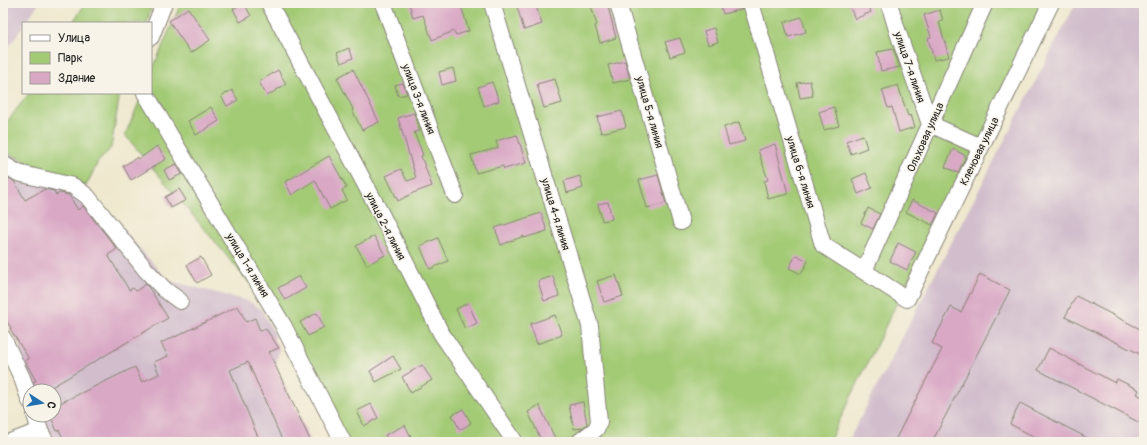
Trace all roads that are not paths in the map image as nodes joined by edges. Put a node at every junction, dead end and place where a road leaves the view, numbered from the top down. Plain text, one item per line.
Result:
1 (164, 3) edge
2 (269, 3) edge
3 (383, 3) edge
4 (492, 3) edge
5 (618, 3) edge
6 (752, 3) edge
7 (889, 3) edge
8 (986, 3) edge
9 (1051, 3) edge
10 (152, 34) edge
11 (146, 94) edge
12 (930, 124) junction
13 (981, 147) junction
14 (3, 164) edge
15 (456, 195) dead end
16 (681, 222) dead end
17 (864, 271) junction
18 (907, 299) joint
19 (180, 301) dead end
20 (3, 338) edge
21 (24, 383) edge
22 (38, 423) edge
23 (43, 436) edge
24 (10, 442) edge
25 (343, 442) edge
26 (515, 442) edge
27 (579, 442) edge

1 - 10 street
2 - 26 street, улица 2-я линия
3 - 15 street, улица 3-я линия
4 - 27 street, улица 4-я линия
5 - 16 street, улица 5-я линия
6 - 17 street, улица 6-я линия
7 - 12 street, улица 7-я линия
8 - 12 street, Ольховая улица
9 - 13 street, Кленовая улица
11 - 25 street, улица 1-я линия
12 - 13 street
12 - 17 street, Ольховая улица
13 - 18 street, Кленовая улица
14 - 19 street
17 - 18 street, улица 6-я линия
20 - 21 street
22 - 23 street
23 - 24 street

